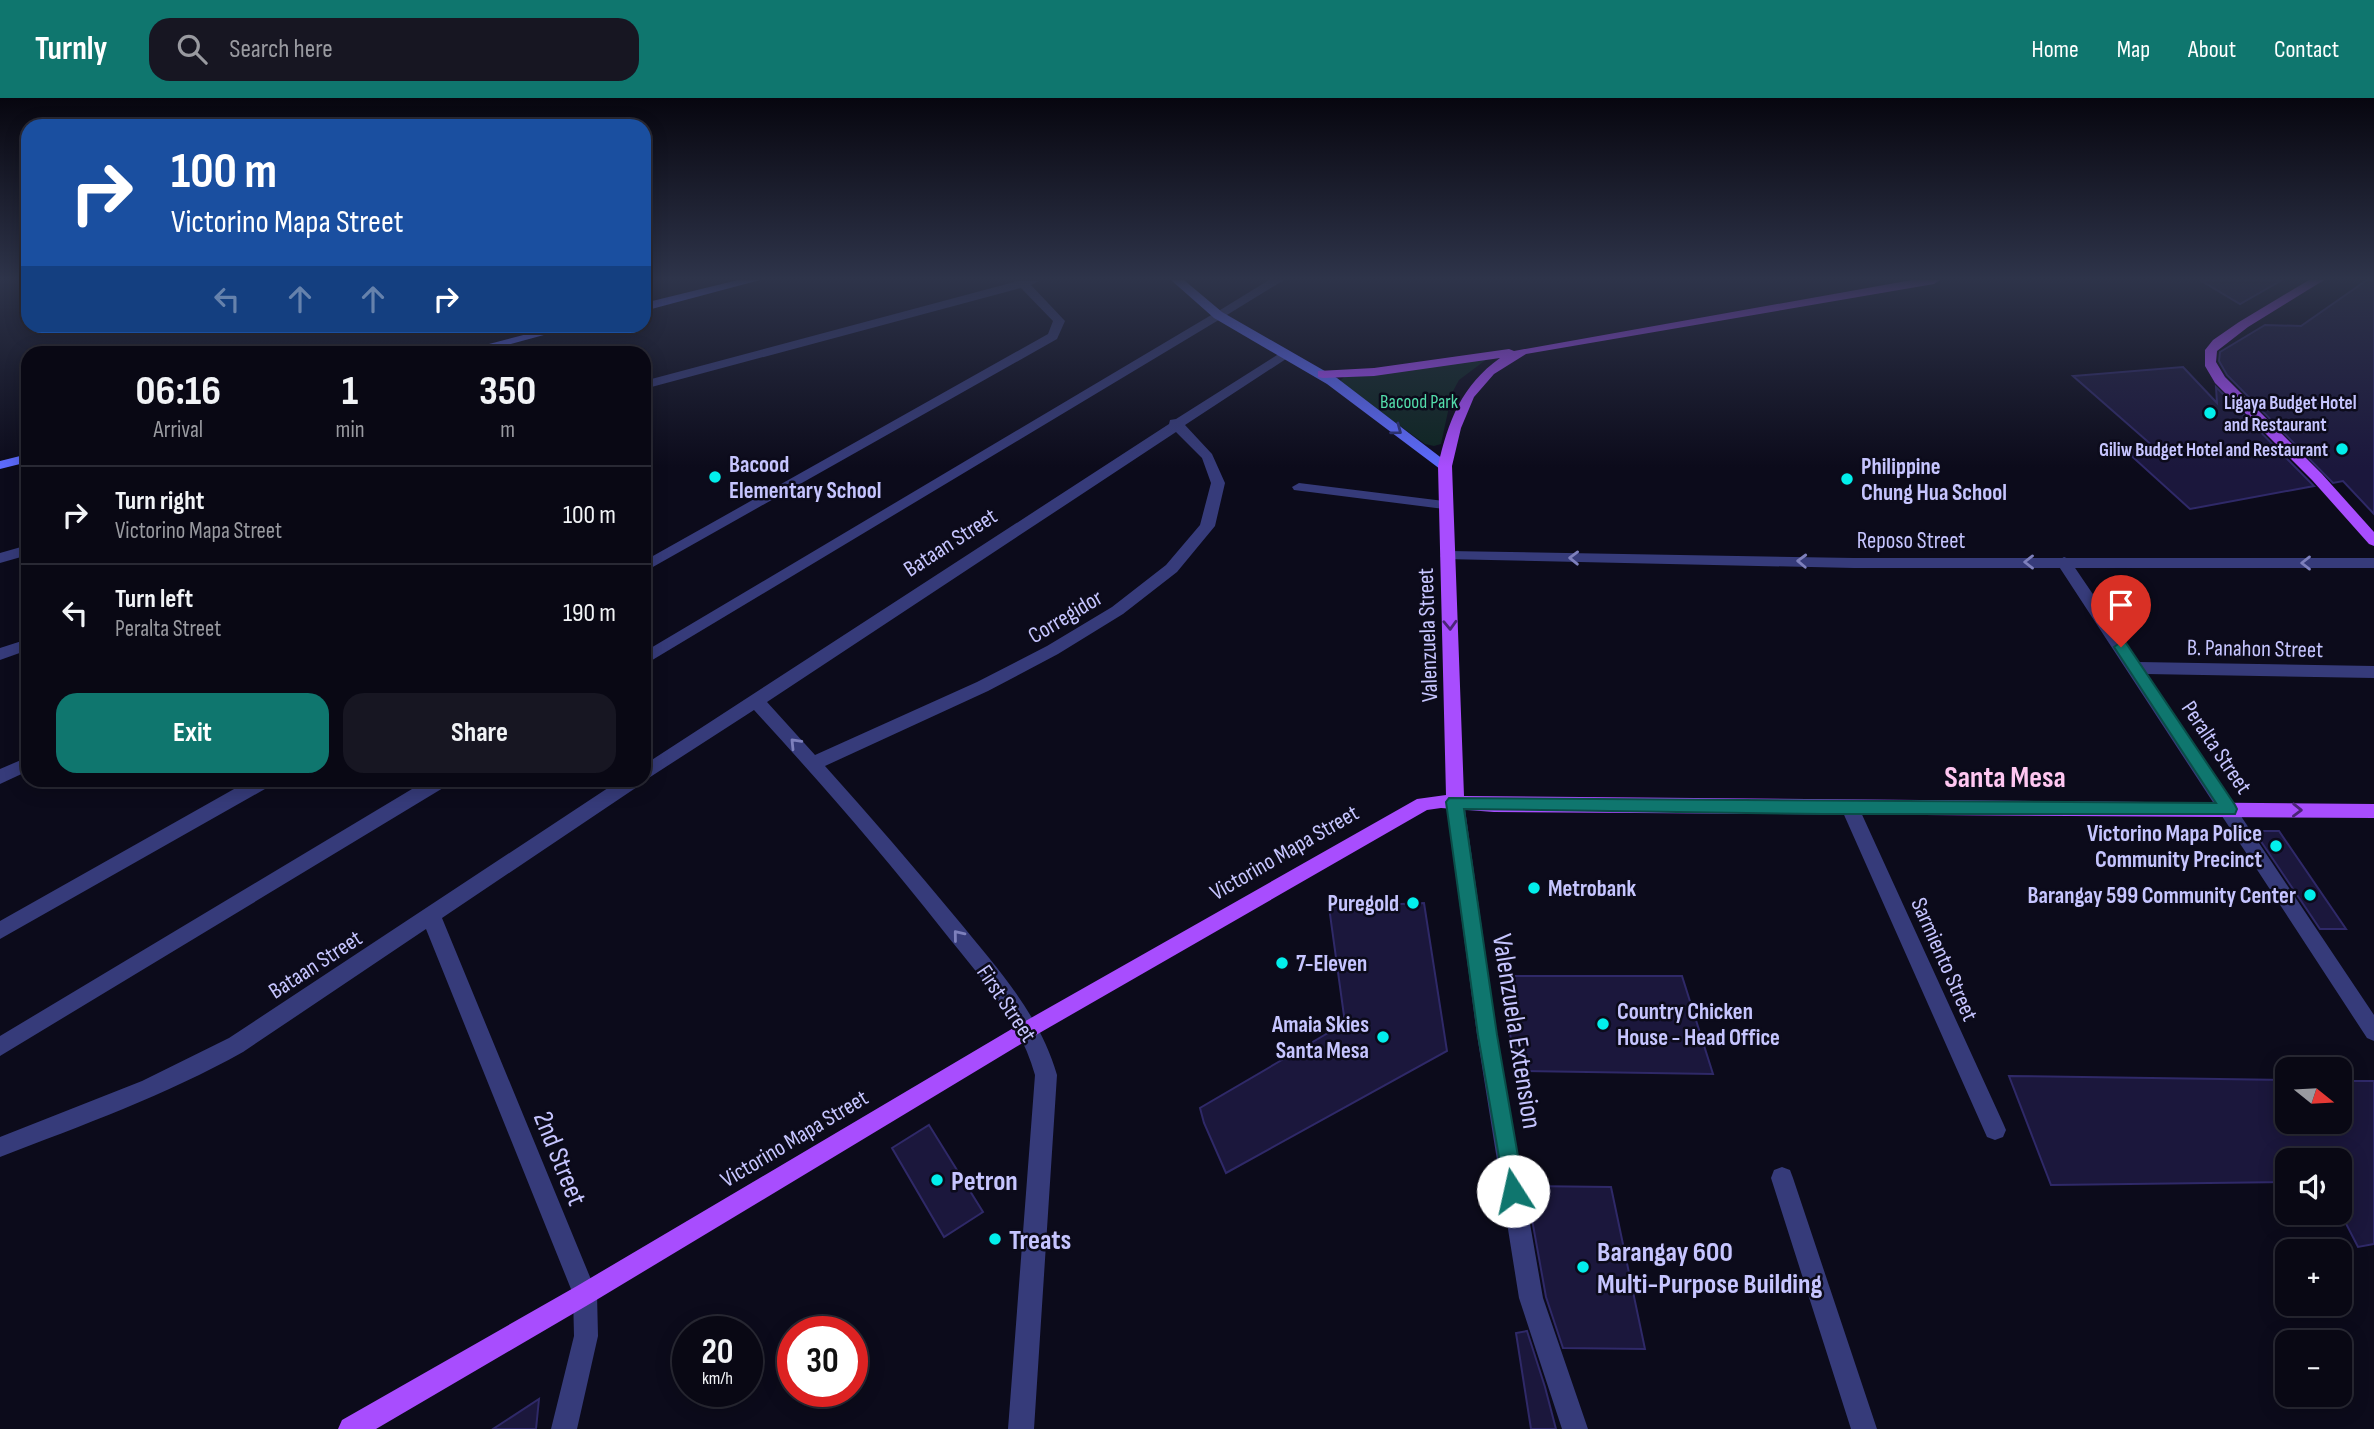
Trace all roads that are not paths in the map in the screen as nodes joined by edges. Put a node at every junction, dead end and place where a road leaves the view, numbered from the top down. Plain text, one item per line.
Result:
1 (804, 342) edge
2 (1042, 342) edge
3 (1173, 342) edge
4 (1265, 342) edge
5 (1574, 342) edge
6 (2219, 342) edge
7 (1523, 351) junction
8 (1285, 354) junction
9 (1323, 374) junction
10 (651, 383) edge
11 (1175, 423) junction
12 (21, 460) edge
13 (0, 465) edge
14 (1445, 466) junction
15 (1299, 487) dead end
16 (1444, 505) junction
17 (2374, 541) edge
18 (21, 552) edge
19 (1448, 556) junction
20 (0, 558) edge
21 (2064, 562) junction
22 (651, 563) edge
23 (2374, 563) edge
24 (21, 646) edge
25 (0, 654) edge
26 (651, 655) edge
27 (2135, 668) junction
28 (2374, 672) edge
29 (755, 700) junction
30 (814, 763) junction
31 (21, 766) edge
32 (651, 769) edge
33 (0, 777) edge
34 (254, 787) edge
35 (430, 787) edge
36 (624, 787) edge
37 (1455, 802) junction
38 (1850, 808) junction
39 (2229, 809) junction
40 (2374, 811) edge
41 (431, 916) junction
42 (0, 931) edge
43 (1029, 1029) junction
44 (2374, 1032) edge
45 (0, 1047) edge
46 (1995, 1130) dead end
47 (0, 1147) edge
48 (1782, 1178) dead end
49 (585, 1294) junction
50 (351, 1429) edge
51 (564, 1429) edge
52 (1021, 1429) edge
53 (1575, 1429) edge
54 (1864, 1429) edge

1 - 10 street
2 - 22 street
3 - 26 street
4 - 8 main road
5 - 7 main road, Valenzuela Street
6 - 17 main road
7 - 9 main road
7 - 14 main road, Valenzuela Street
8 - 9 main road
8 - 11 street, Bataan Street
9 -> 14 main road
11 - 29 street, Bataan Street
11 - 30 street, Corregidor
12 - 13 main road
14 - 16 main road, Valenzuela Street
15 - 16 street
16 - 19 main road, Valenzuela Street
18 - 20 street
21 -> 19 street, Reposo Street
19 -> 37 main road, Valenzuela Street
23 -> 21 street, Reposo Street
21 - 27 street, Peralta Street
24 - 25 street
27 - 28 street, B. Panahon Street
27 - 39 street, Peralta Street
30 -> 29 street, First Street
29 - 32 street, Bataan Street
43 -> 30 street, First Street
31 - 33 street
34 - 42 street
35 - 45 street
36 - 41 street, Bataan Street
37 - 38 main road, Victorino Mapa Street
37 - 43 main road, Victorino Mapa Street
37 - 53 street, Valenzuela Extension
38 - 39 main road, Victorino Mapa Street
38 - 46 street, Sarmiento Street
39 -> 40 main road, Victorino Mapa Street
39 - 44 street, Peralta Street
41 - 47 street, Bataan Street
41 - 49 street, 2nd Street
43 - 49 main road, Victorino Mapa Street
43 - 52 street, First Street
48 - 54 street
49 - 50 main road, Victorino Mapa Street
49 - 51 street, 2nd Street

